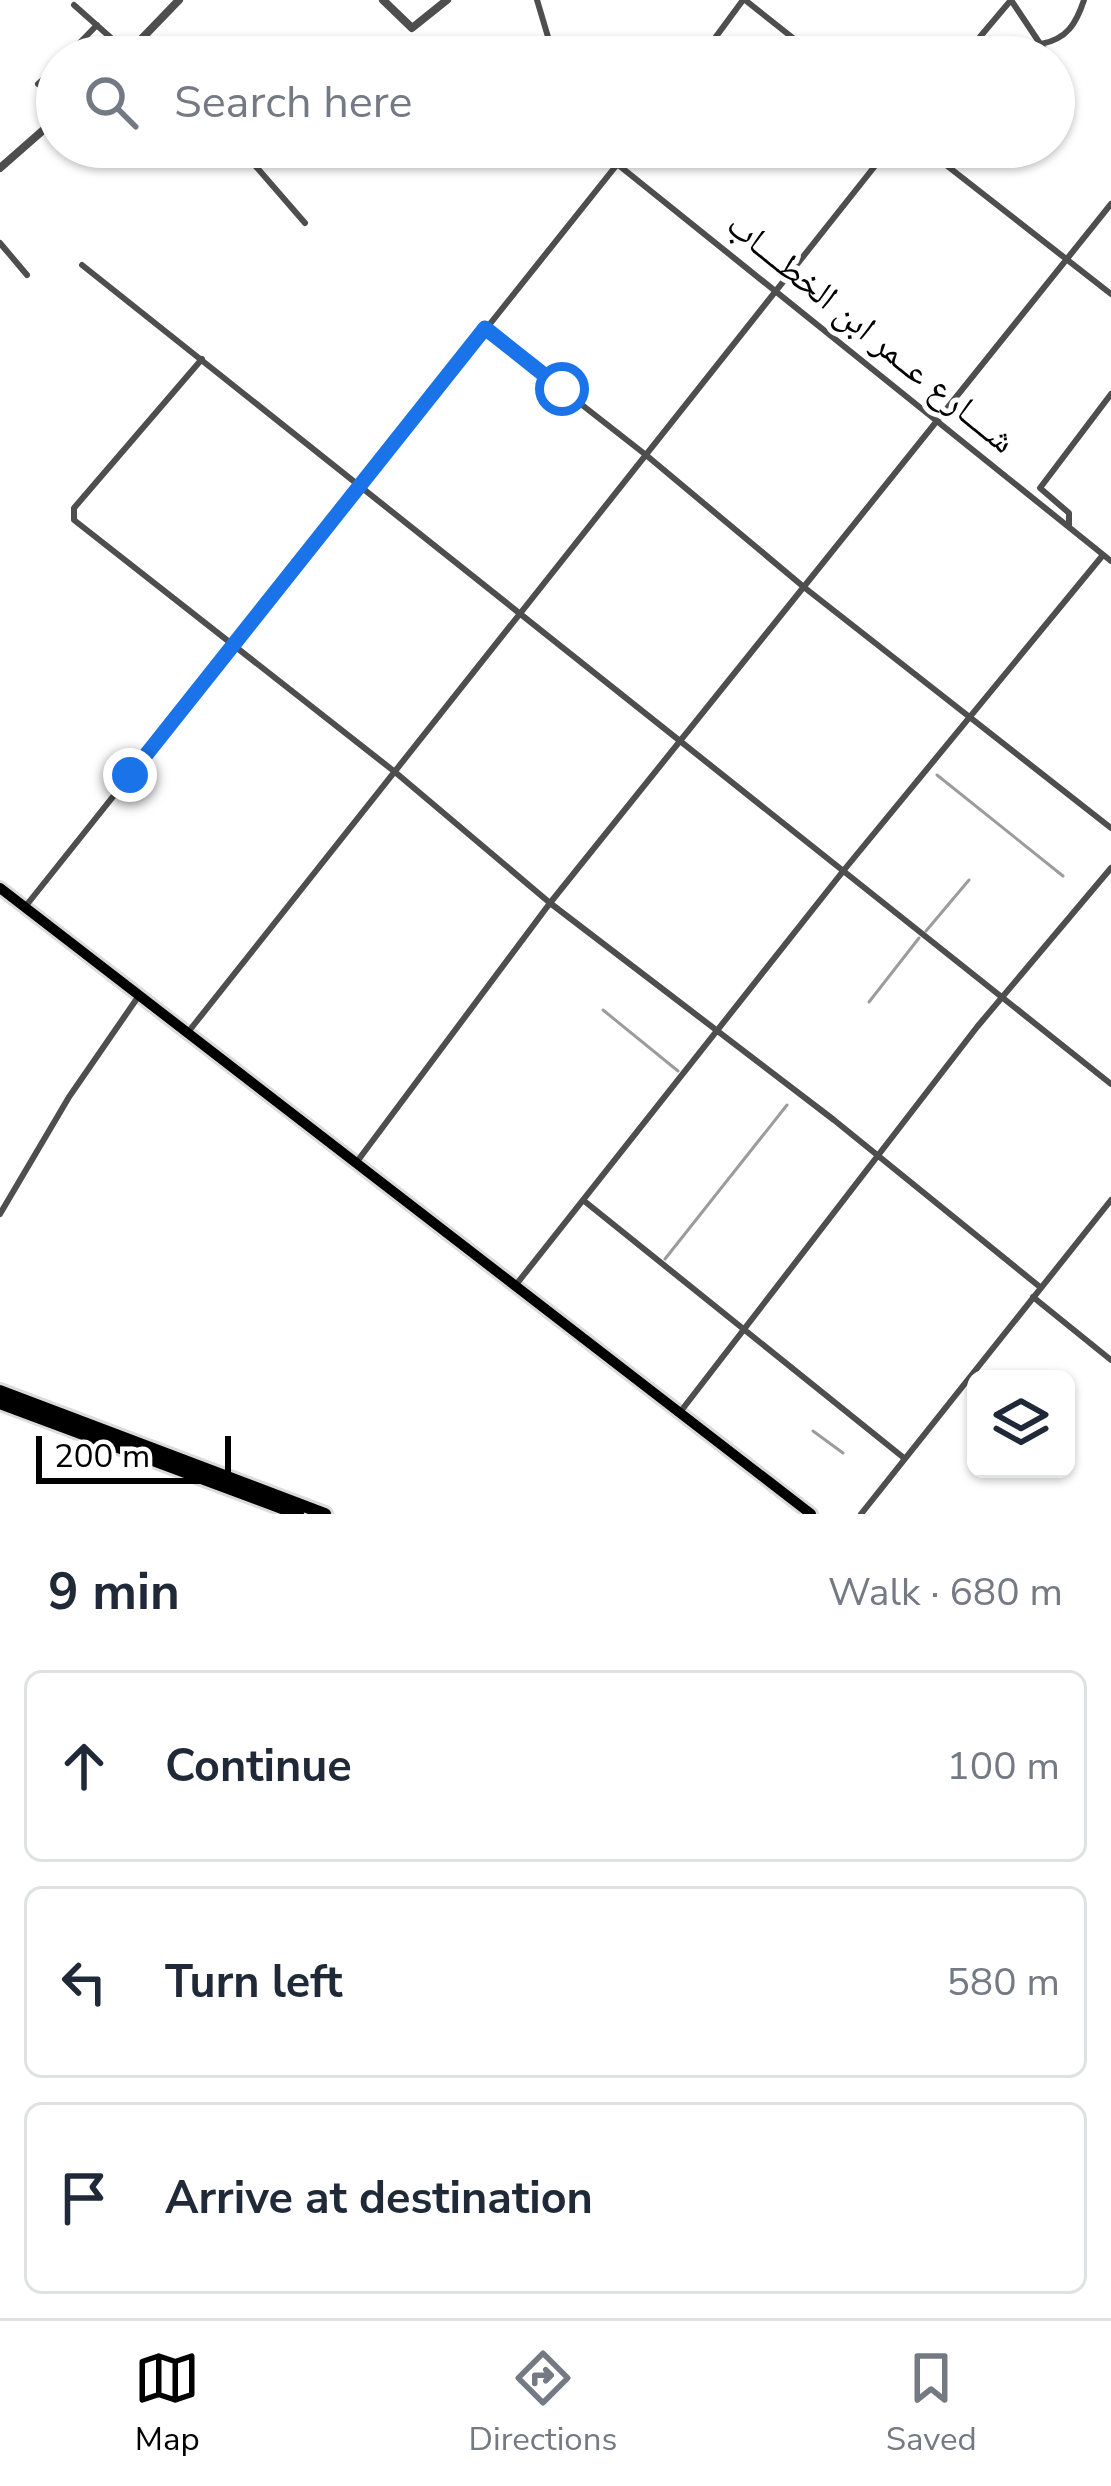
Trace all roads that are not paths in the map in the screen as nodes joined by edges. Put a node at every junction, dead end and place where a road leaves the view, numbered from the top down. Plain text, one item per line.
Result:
1 (178, 0) edge
2 (382, 0) edge
3 (447, 0) edge
4 (537, 0) edge
5 (744, 0) edge
6 (1084, 0) edge
7 (74, 5) dead end
8 (97, 26) junction
9 (87, 36) edge
10 (109, 36) edge
11 (144, 36) edge
12 (548, 36) edge
13 (717, 36) edge
14 (790, 36) edge
15 (981, 36) edge
16 (1036, 36) edge
17 (1063, 36) edge
18 (36, 136) edge
19 (0, 168) edge
20 (257, 168) edge
21 (615, 168) edge
22 (623, 168) edge
23 (874, 168) edge
24 (949, 168) edge
25 (1111, 204) edge
26 (304, 223) dead end
27 (0, 243) edge
28 (1066, 259) junction
29 (82, 265) dead end
30 (27, 275) dead end
31 (777, 291) junction
32 (1111, 294) edge
33 (485, 328) junction
34 (202, 359) junction
35 (1111, 394) edge
36 (939, 423) junction
37 (646, 455) junction
38 (360, 484) junction
39 (1068, 528) junction
40 (1103, 555) junction
41 (1111, 561) edge
42 (805, 588) junction
43 (521, 612) junction
44 (232, 646) junction
45 (971, 716) junction
46 (680, 744) junction
47 (395, 772) junction
48 (1111, 827) edge
49 (1111, 868) edge
50 (844, 870) junction
51 (0, 888) edge
52 (550, 903) junction
53 (25, 907) junction
54 (1004, 996) junction
55 (138, 997) junction
56 (189, 1031) junction
57 (718, 1032) junction
58 (1111, 1084) edge
59 (878, 1156) junction
60 (356, 1163) junction
61 (583, 1200) junction
62 (1111, 1200) edge
63 (0, 1214) edge
64 (514, 1286) junction
65 (1040, 1287) junction
66 (1033, 1297) junction
67 (744, 1328) junction
68 (1111, 1360) edge
69 (0, 1390) edge
70 (0, 1403) edge
71 (679, 1413) junction
72 (904, 1458) junction
73 (298, 1514) edge
74 (325, 1514) edge
75 (811, 1514) edge
76 (861, 1514) edge

1 - 11 street
2 - 3 street
4 - 12 street
5 - 13 street
5 - 14 street
6 - 17 street
7 - 8 street
8 - 9 street
8 - 10 street
15 - 16 street
18 - 19 street
20 - 26 street
21 - 33 street
22 - 31 street, شــــارع عــمر ابن الخطــــاب
23 - 31 street
24 - 28 street
25 - 28 street
27 - 30 street
28 - 32 street
28 - 36 street
29 - 34 street
31 - 36 street, شــــارع عــمر ابن الخطــــاب
31 - 37 street
33 - 37 street
33 - 38 street
34 - 38 street
34 - 44 street
35 - 39 street
36 - 39 street, شــــارع عــمر ابن الخطــــاب
36 - 42 street
37 - 42 street
37 - 43 street
38 - 43 street
38 - 44 street
39 - 40 street, شــــارع عــمر ابن الخطــــاب
40 - 41 street, شــــارع عــمر ابن الخطــــاب
40 - 45 street
42 - 45 street
42 - 46 street
43 - 46 street
43 - 47 street
44 - 47 street
44 - 53 street
45 - 48 street
45 - 50 street
46 - 50 street
46 - 52 street
47 - 52 street
47 - 56 street
49 - 54 street
50 - 54 street
50 - 57 street
51 - 53 main road
52 - 57 street
52 - 60 street
53 - 55 main road
54 - 58 street
54 - 59 street
55 - 56 main road
55 - 63 street
56 - 60 main road
57 - 59 street
57 - 61 street
59 - 65 street
59 - 67 street
60 - 64 main road
61 - 64 street
61 - 67 street
62 - 65 street
64 - 71 main road
65 - 66 street
66 - 68 street
66 - 72 street
67 - 71 street
67 - 72 street
69 - 74 highway
70 - 73 highway
71 - 75 main road
72 - 76 street

